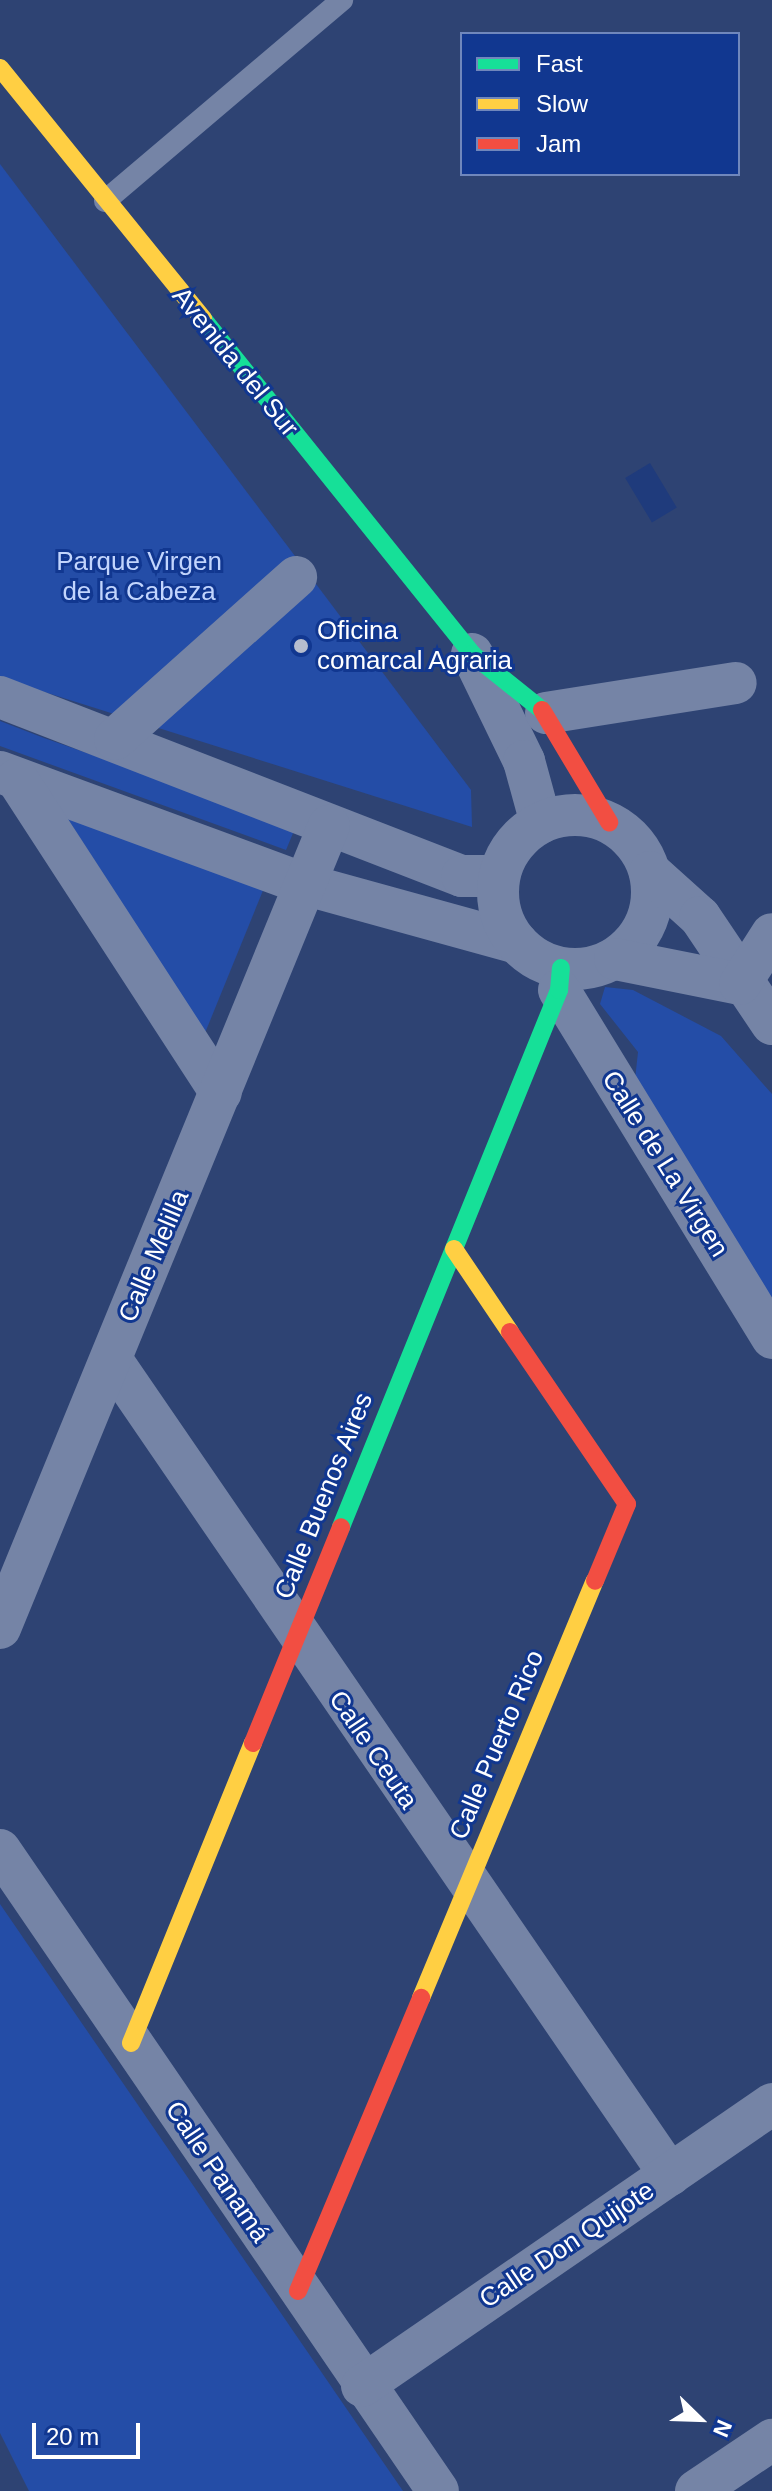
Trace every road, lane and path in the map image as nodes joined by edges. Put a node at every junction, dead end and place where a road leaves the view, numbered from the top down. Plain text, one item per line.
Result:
1 (342, 0) edge
2 (0, 68) edge
3 (105, 201) junction
4 (296, 577) dead end
5 (472, 654) junction
6 (736, 683) dead end
7 (0, 697) edge
8 (546, 713) junction
9 (115, 739) junction
10 (9, 776) edge
11 (609, 822) junction
12 (541, 823) junction
13 (329, 826) junction
14 (650, 872) junction
15 (499, 876) junction
16 (307, 885) junction
17 (772, 934) edge
18 (517, 943) junction
19 (615, 959) junction
20 (560, 979) junction
21 (740, 984) junction
22 (772, 1024) edge
23 (221, 1093) junction
24 (454, 1249) junction
25 (772, 1338) edge
26 (111, 1359) junction
27 (0, 1628) edge
28 (295, 1636) junction
29 (0, 1850) edge
30 (466, 1886) junction
31 (131, 2043) junction
32 (772, 2104) edge
33 (670, 2175) junction
34 (298, 2291) junction
35 (362, 2386) junction
36 (772, 2440) edge
37 (438, 2491) edge
38 (696, 2491) edge

1 - 3 lane
2 - 3 street, Avenida del Sur
3 - 5 street, Avenida del Sur
4 - 9 street
5 - 8 street, Avenida del Sur
5 - 12 street, Avenida del Sur
6 - 8 street
7 - 9 street
8 - 11 street, Avenida del Sur
9 - 13 street
10 - 16 street
10 - 23 street
11 - 12 street
11 - 14 street
12 - 15 street
13 - 15 street
13 - 16 street, Calle Melilla
14 - 19 street
14 - 21 street
15 - 18 street
16 - 18 street
16 - 23 street, Calle Melilla
17 - 21 street
18 - 20 street
19 - 20 street
19 - 21 street
20 - 24 street, Calle Buenos Aires
20 - 25 street, Calle de La Virgen
21 - 22 street
23 - 26 street, Calle Melilla
24 - 28 street, Calle Buenos Aires
24 - 30 street, Calle Puerto Rico
26 - 27 street, Calle Melilla
26 - 28 street, Calle Ceuta
28 - 30 street, Calle Ceuta
28 - 31 street, Calle Buenos Aires
29 - 31 street, Calle Panamá
30 - 33 street, Calle Ceuta
30 - 34 street, Calle Puerto Rico
31 - 34 street, Calle Panamá
32 - 33 street, Calle Don Quijote
33 - 35 street, Calle Don Quijote
34 - 35 street, Calle Panamá
35 - 37 street, Calle Panamá
36 - 38 street

